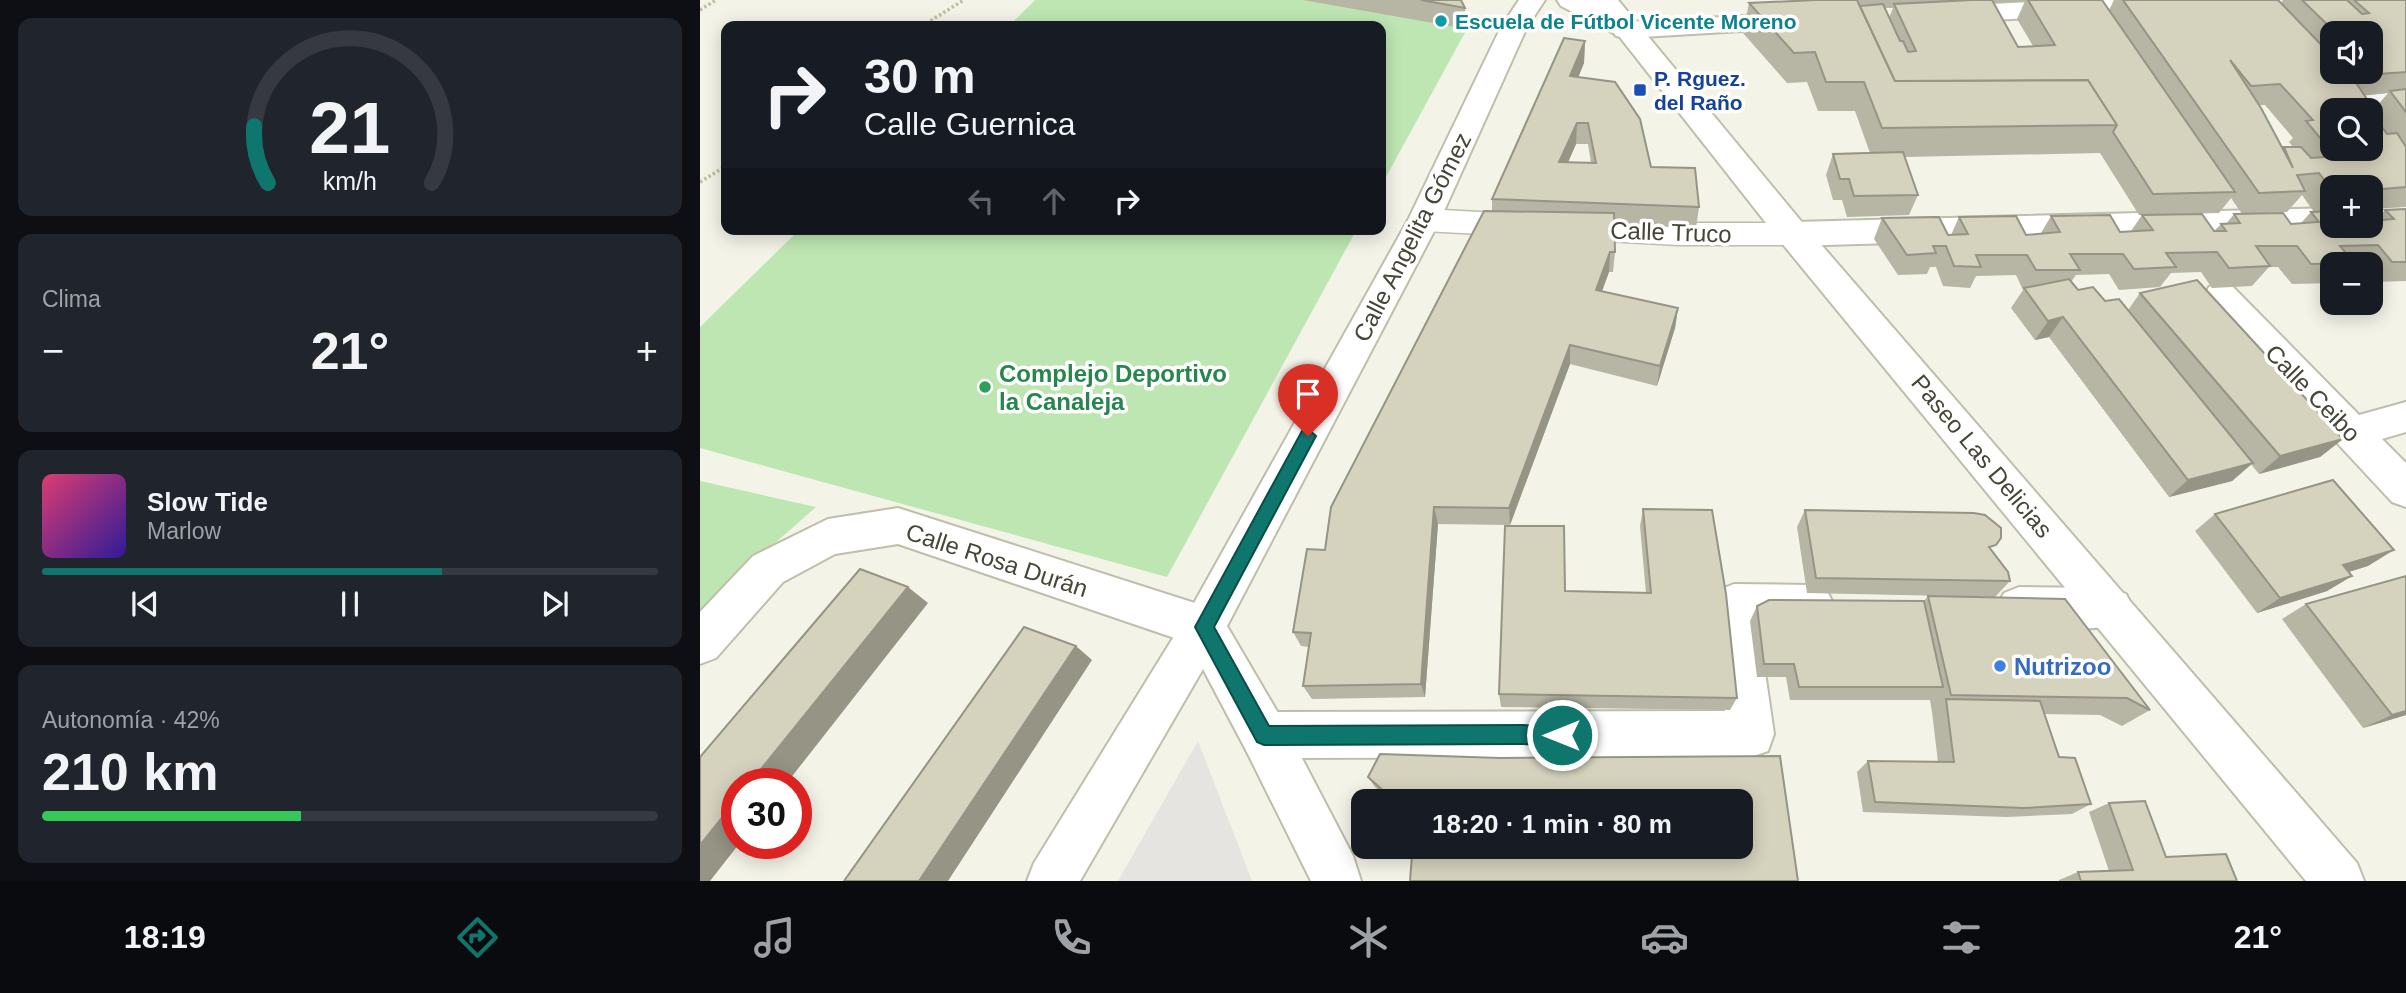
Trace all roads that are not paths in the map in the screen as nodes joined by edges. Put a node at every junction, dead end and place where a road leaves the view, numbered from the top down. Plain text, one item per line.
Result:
1 (1570, 0) edge
2 (2261, 6) edge
3 (1515, 9) edge
4 (1615, 15) edge
5 (1916, 16) edge
6 (1819, 20) edge
7 (2383, 100) edge
8 (2406, 100) edge
9 (2320, 218) edge
10 (2406, 218) edge
11 (2383, 219) edge
12 (1424, 220) junction
13 (1793, 234) junction
14 (2221, 296) dead end
15 (2406, 417) edge
16 (2351, 433) junction
17 (2406, 490) edge
18 (1846, 605) edge
19 (1986, 607) edge
20 (2111, 608) junction
21 (1204, 627) junction
22 (700, 643) edge
23 (1264, 735) junction
24 (1052, 881) edge
25 (1336, 881) edge
26 (2339, 881) edge

1 - 4 street, Paseo Las Delicias
2 - 5 street
3 - 12 street, Calle Angelita Gómez
4 - 6 street
4 - 13 street, Paseo Las Delicias
7 - 8 street
9 - 13 street
10 - 11 street
12 - 13 street, Calle Truco
12 - 21 street, Calle Angelita Gómez
13 - 20 street, Paseo Las Delicias
14 - 16 street, Calle Ceibo
15 - 16 street
16 - 17 street, Calle Ceibo
18 - 23 street
19 - 20 street
20 - 26 street, Paseo Las Delicias
21 - 22 street, Calle Rosa Durán
21 - 23 street
21 - 24 street, Calle Angelita Gómez
23 - 25 street

